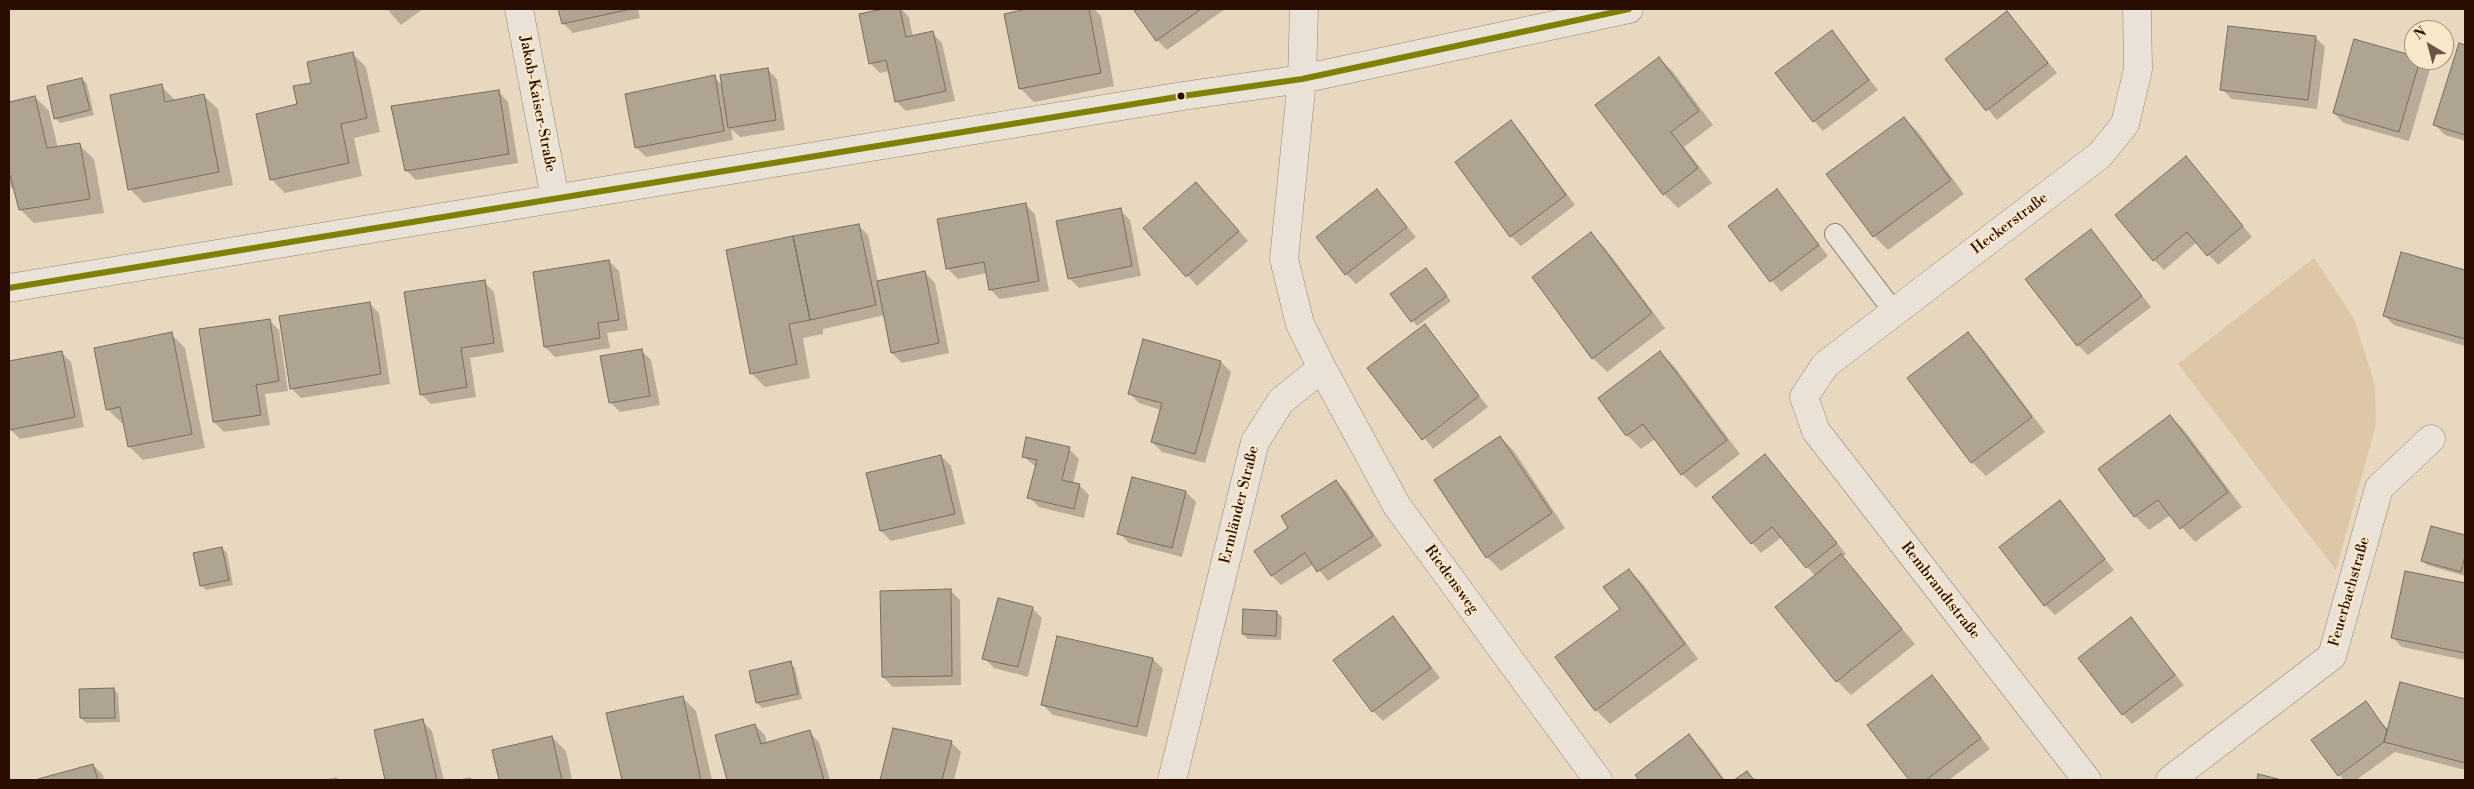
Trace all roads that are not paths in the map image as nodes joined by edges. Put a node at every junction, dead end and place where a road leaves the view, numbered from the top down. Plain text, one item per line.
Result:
1 (519, 9) edge
2 (1304, 9) edge
3 (1629, 9) edge
4 (2138, 9) edge
5 (1302, 79) junction
6 (555, 198) junction
7 (1835, 234) dead end
8 (9, 288) edge
9 (1894, 312) junction
10 (1322, 368) junction
11 (1804, 396) joint
12 (2431, 439) dead end
13 (1172, 780) edge
14 (1598, 780) edge
15 (2087, 780) edge
16 (2170, 780) edge

1 - 6 street, Jakob-Kaiser-Straße
2 - 5 street
3 - 5 street
4 - 9 street, Heckerstraße
5 - 6 street
5 - 10 street
6 - 8 street
7 - 9 lane
9 - 11 street, Heckerstraße
10 - 13 street, Ermländer Straße
10 - 14 street, Riedensweg
11 - 15 street, Rembrandtstraße
12 - 16 street, Feuerbachstraße

